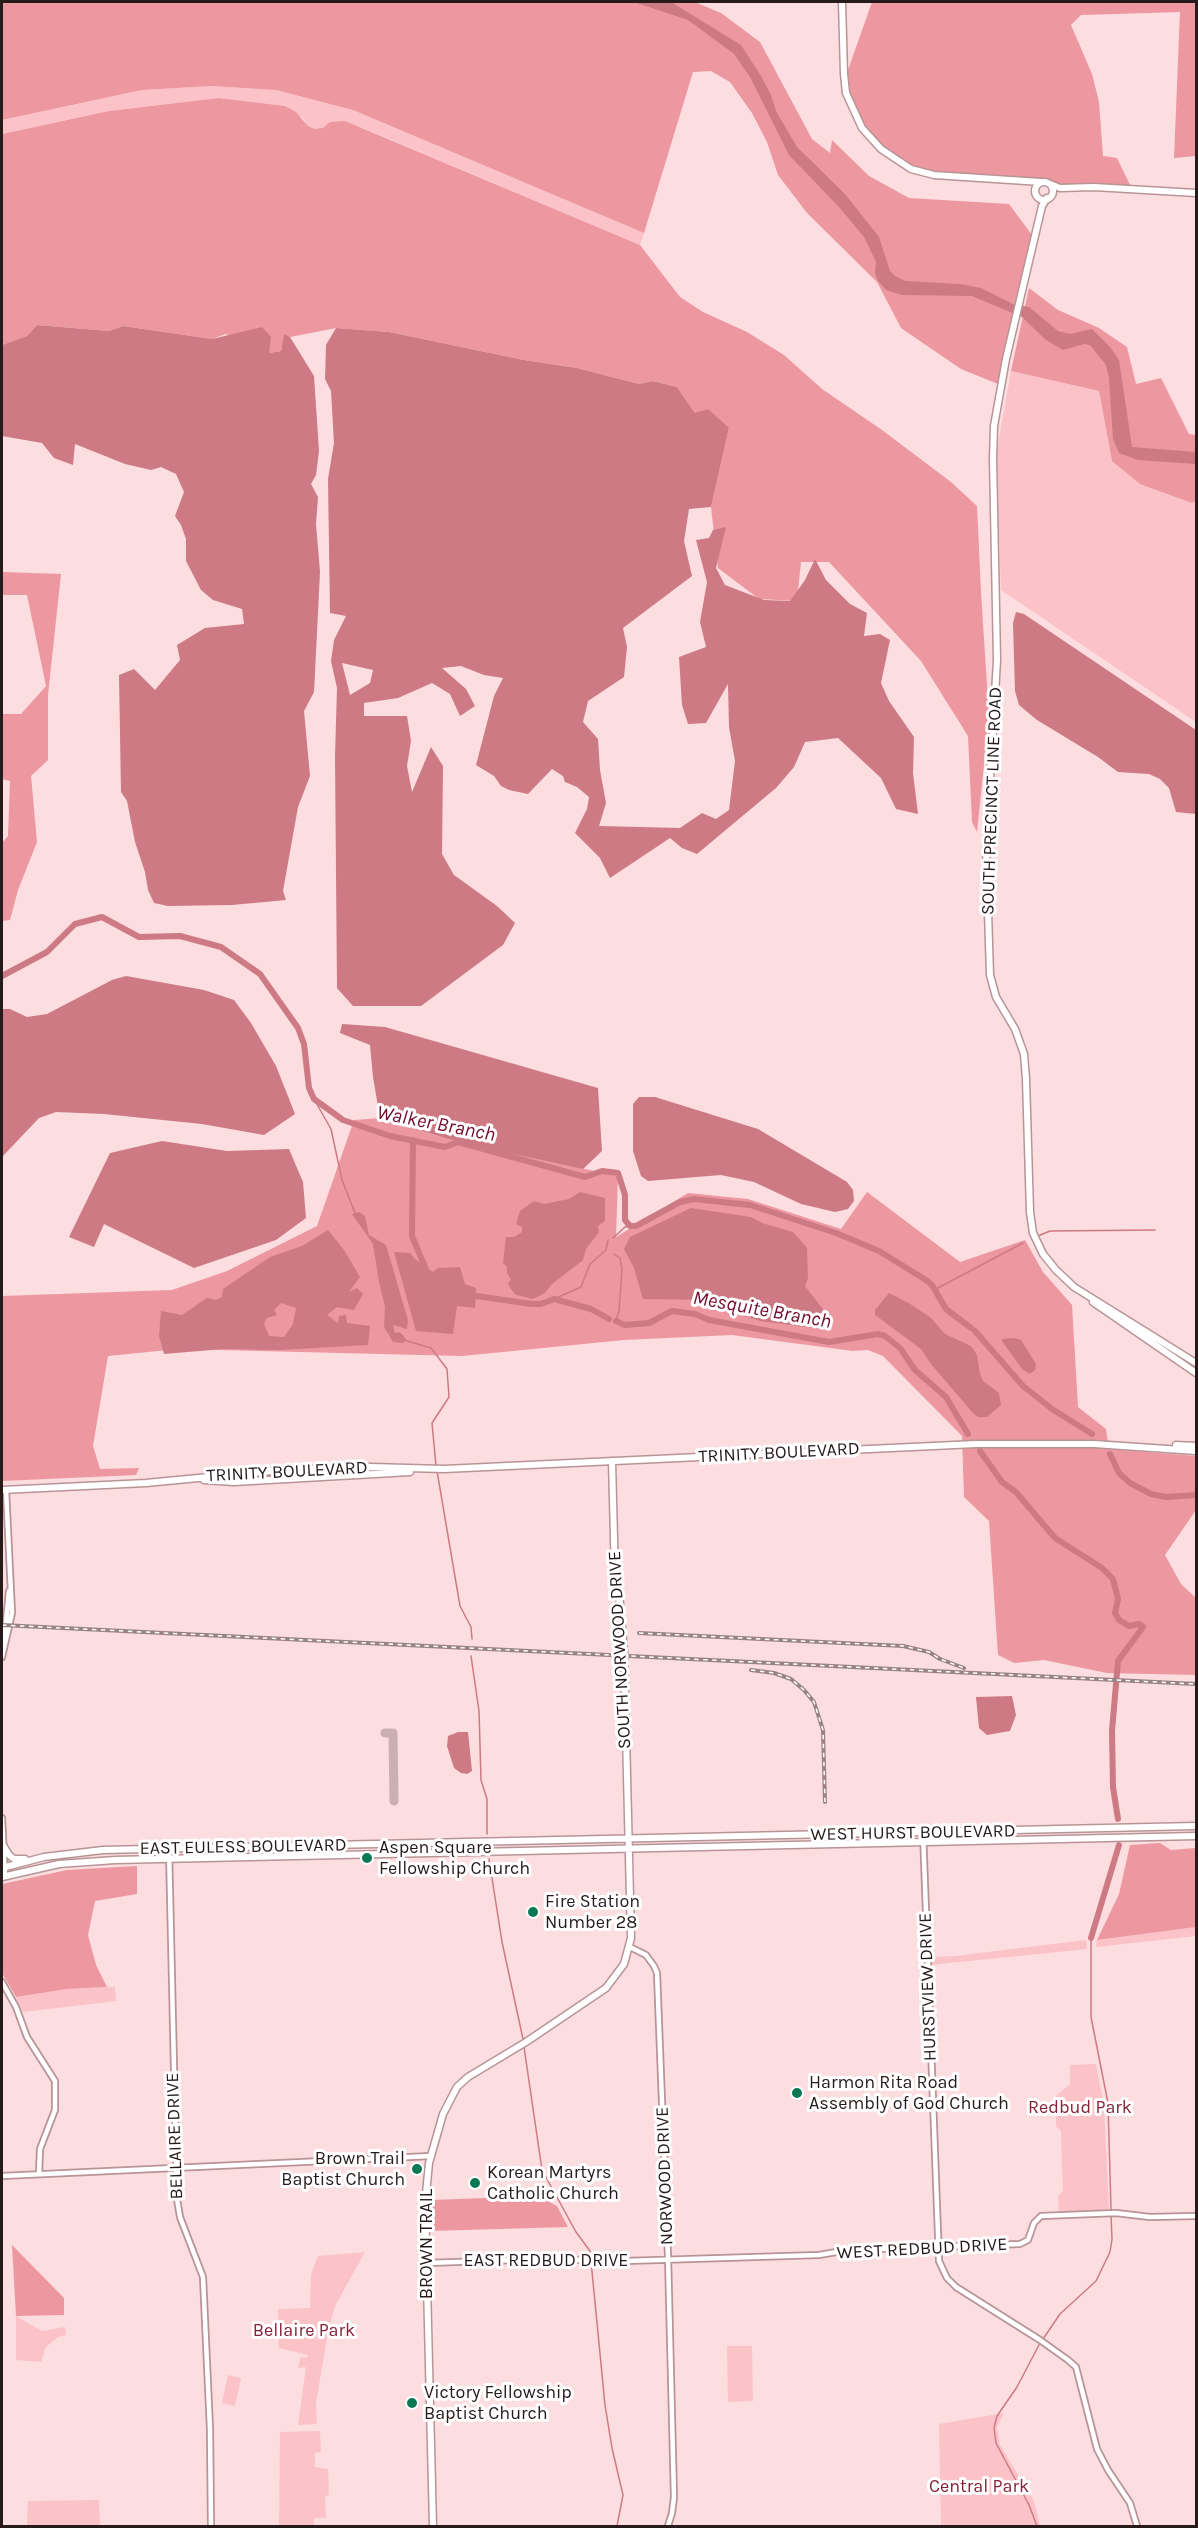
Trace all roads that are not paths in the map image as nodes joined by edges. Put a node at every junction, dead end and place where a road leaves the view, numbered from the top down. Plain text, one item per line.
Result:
1 (842, 2) edge
2 (1007, 181) junction
3 (1041, 182) junction
4 (1050, 184) junction
5 (1078, 187) junction
6 (1036, 193) junction
7 (1197, 193) edge
8 (1049, 197) junction
9 (1039, 226) junction
10 (1074, 1287) junction
11 (1197, 1364) edge
12 (1197, 1371) edge
13 (1135, 1446) junction
14 (1197, 1446) edge
15 (1197, 1451) edge
16 (612, 1461) junction
17 (4, 1490) edge
18 (9, 1588) junction
19 (2, 1642) edge
20 (2, 1657) edge
21 (2, 1818) edge
22 (1186, 1826) junction
23 (1197, 1826) edge
24 (923, 1832) junction
25 (1186, 1836) junction
26 (1197, 1836) edge
27 (630, 1839) junction
28 (923, 1842) junction
29 (3, 1845) junction
30 (169, 1849) junction
31 (630, 1849) junction
32 (44, 1857) junction
33 (169, 1858) junction
34 (3, 1868) edge
35 (3, 1876) edge
36 (630, 1947) junction
37 (2, 1982) edge
38 (431, 2156) junction
39 (175, 2168) junction
40 (39, 2174) junction
41 (2, 2176) edge
42 (1197, 2216) edge
43 (938, 2247) junction
44 (667, 2260) junction
45 (426, 2263) junction
46 (211, 2526) edge
47 (433, 2526) edge
48 (668, 2526) edge
49 (1137, 2526) edge

1 - 2 main road
2 - 3 main road
2 - 6 main road
3 - 4 main road
3 - 6 main road
4 - 5 main road
4 - 8 main road
5 - 7 main road
5 - 8 main road
6 - 8 main road
6 - 9 main road, SOUTH PRECINCT LINE ROAD
8 - 9 main road, SOUTH PRECINCT LINE ROAD
9 - 10 main road, SOUTH PRECINCT LINE ROAD
10 - 11 main road, SOUTH PRECINCT LINE ROAD
10 - 12 main road
13 - 14 main road, TRINITY BOULEVARD
13 - 15 main road, TRINITY BOULEVARD
13 - 16 main road, TRINITY BOULEVARD
16 - 17 main road, TRINITY BOULEVARD
16 - 27 main road, SOUTH NORWOOD DRIVE
17 - 18 street
18 - 19 street
18 - 20 street
21 - 29 street
22 - 23 main road, WEST HURST BOULEVARD
22 - 24 main road, WEST HURST BOULEVARD
22 - 25 main road
24 - 27 main road, WEST HURST BOULEVARD
24 - 28 street, HURSTVIEW DRIVE
25 - 26 main road, WEST HURST BOULEVARD
25 - 28 main road, WEST HURST BOULEVARD
27 - 30 main road, EAST EULESS BOULEVARD
27 - 31 main road
28 - 31 main road, WEST HURST BOULEVARD
28 - 43 street, HURSTVIEW DRIVE
29 - 32 main road
29 - 34 street
30 - 32 main road, EAST EULESS BOULEVARD
30 - 33 street, BELLAIRE DRIVE
31 - 33 main road, EAST EULESS BOULEVARD
31 - 36 main road
32 - 34 main road, EAST EULESS BOULEVARD
33 - 35 main road, EAST EULESS BOULEVARD
33 - 39 street, BELLAIRE DRIVE
34 - 35 street
36 - 38 main road, BROWN TRAIL
36 - 44 street, NORWOOD DRIVE
37 - 40 street
38 - 39 street
38 - 45 main road, BROWN TRAIL
39 - 40 street
39 - 46 street, BELLAIRE DRIVE
40 - 41 street
42 - 43 street, WEST REDBUD DRIVE
43 - 44 street, WEST REDBUD DRIVE
43 - 49 street, HURSTVIEW DRIVE
44 - 45 street, EAST REDBUD DRIVE
44 - 48 street, NORWOOD DRIVE
45 - 47 main road, BROWN TRAIL

